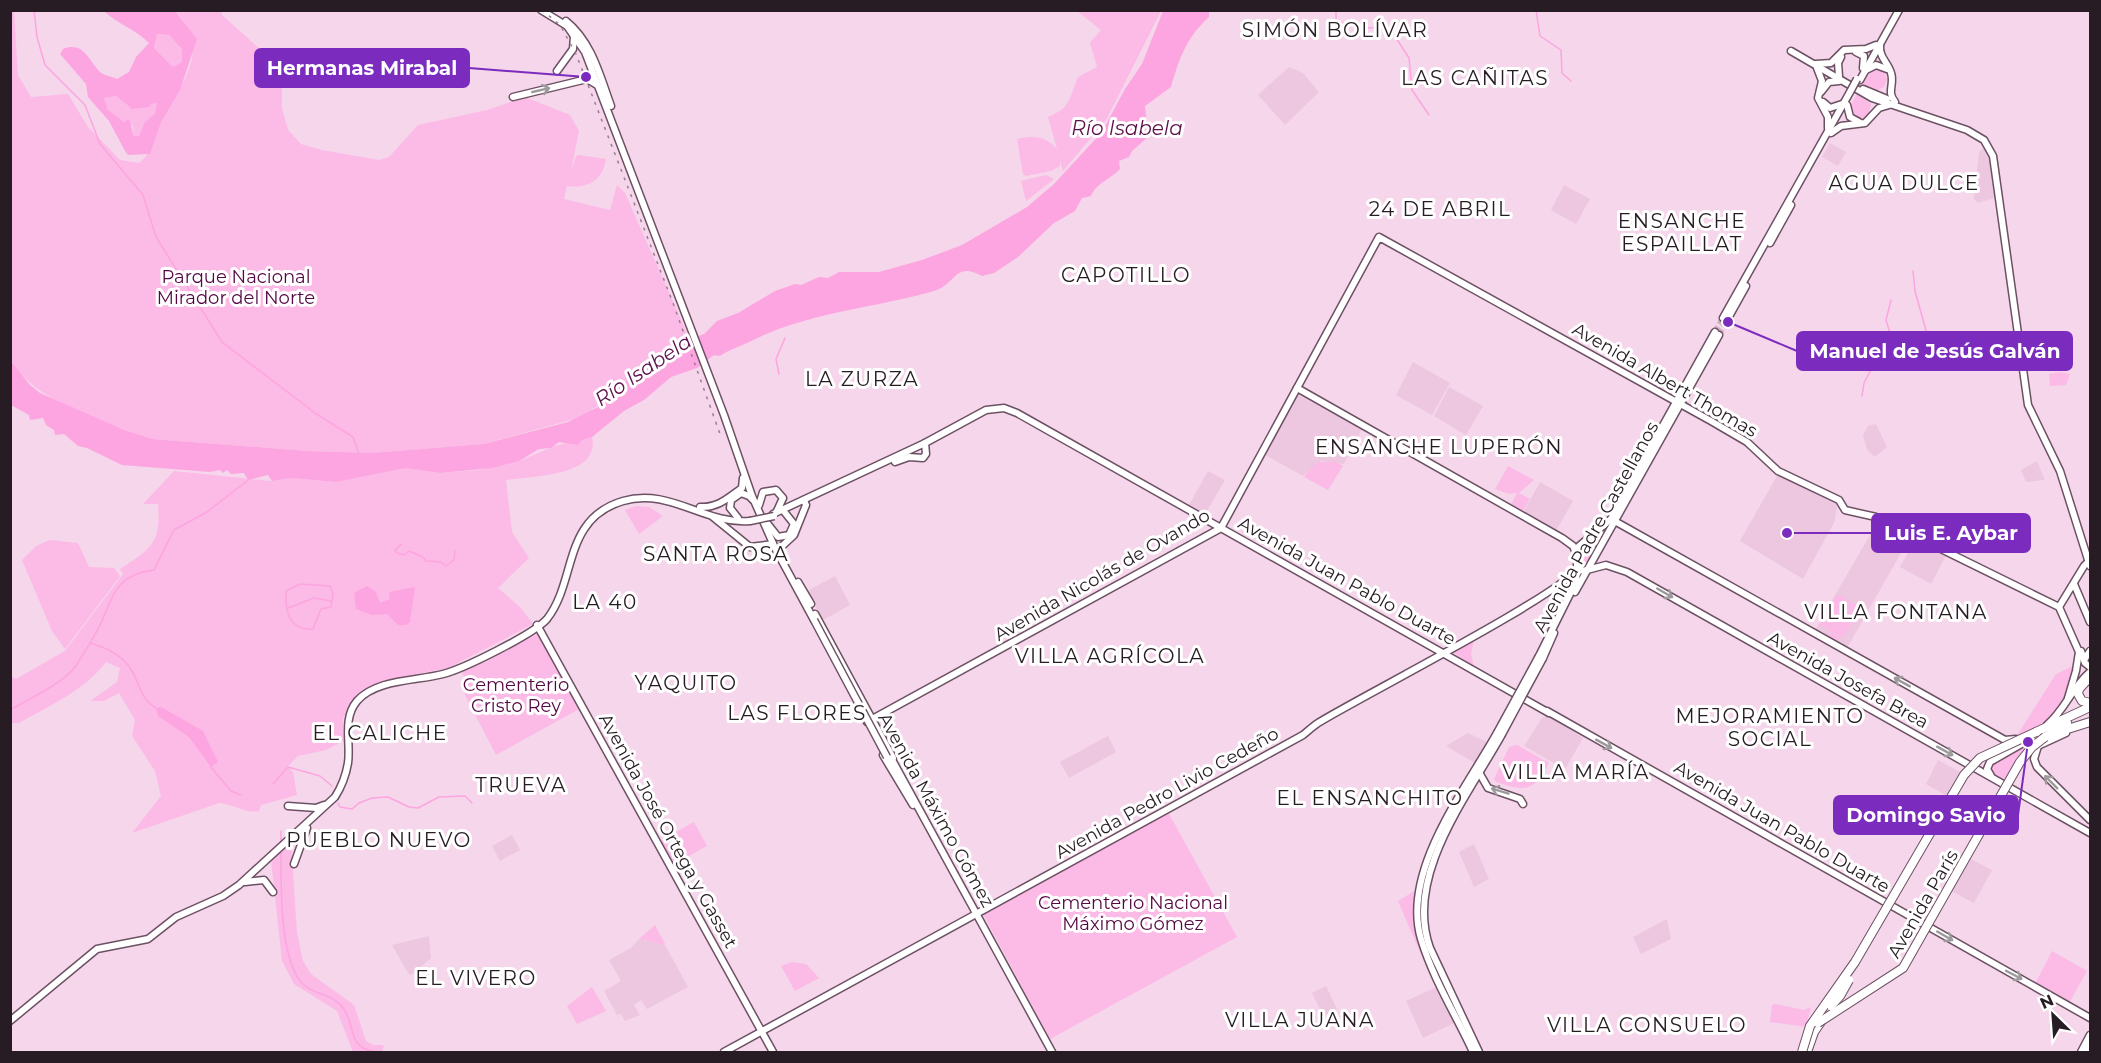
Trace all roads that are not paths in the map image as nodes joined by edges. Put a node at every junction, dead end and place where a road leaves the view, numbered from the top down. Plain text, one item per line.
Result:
1 (541, 10) edge
2 (548, 10) edge
3 (1897, 10) edge
4 (574, 33) junction
5 (1879, 44) junction
6 (1815, 65) junction
7 (1865, 69) junction
8 (557, 71) dead end
9 (1839, 76) junction
10 (1847, 83) junction
11 (600, 90) junction
12 (1867, 93) junction
13 (513, 97) dead end
14 (1846, 103) junction
15 (1894, 104) junction
16 (1830, 131) junction
17 (652, 220) junction
18 (1379, 237) joint
19 (1725, 319) tunnel mouth
20 (1717, 333) tunnel mouth
21 (1297, 388) junction
22 (1678, 403) junction
23 (725, 415) junction
24 (729, 431) junction
25 (729, 443) dead end
26 (925, 443) junction
27 (742, 468) junction
28 (623, 499) junction
29 (805, 501) junction
30 (757, 504) junction
31 (700, 507) junction
32 (708, 513) junction
33 (778, 513) junction
34 (738, 519) junction
35 (750, 520) junction
36 (1614, 520) junction
37 (766, 525) junction
38 (1221, 528) junction
39 (1591, 534) junction
40 (1562, 538) junction
41 (1606, 538) junction
42 (773, 544) junction
43 (779, 549) junction
44 (1576, 556) junction
45 (2090, 561) edge
46 (1578, 567) junction
47 (1589, 571) junction
48 (1579, 580) junction
49 (796, 583) junction
50 (2074, 584) junction
51 (1564, 585) junction
52 (1549, 591) junction
53 (1571, 593) junction
54 (2059, 607) junction
55 (2091, 622) edge
56 (538, 625) junction
57 (2075, 643) junction
58 (2091, 651) edge
59 (1444, 653) junction
60 (1541, 657) junction
61 (2084, 660) junction
62 (2091, 667) edge
63 (2091, 672) edge
64 (2088, 680) edge
65 (2068, 698) junction
66 (2091, 703) edge
67 (2091, 707) edge
68 (2091, 715) edge
69 (870, 721) junction
70 (2087, 723) edge
71 (2045, 731) junction
72 (1499, 734) junction
73 (2016, 739) junction
74 (2038, 746) junction
75 (1971, 766) junction
76 (1480, 774) junction
77 (1994, 779) junction
78 (2007, 786) junction
79 (328, 803) junction
80 (1523, 804) dead end
81 (914, 805) junction
82 (288, 806) dead end
83 (313, 817) junction
84 (2091, 820) edge
85 (2091, 834) edge
86 (261, 864) junction
87 (294, 864) dead end
88 (239, 885) junction
89 (273, 892) dead end
90 (1891, 906) junction
91 (975, 916) junction
92 (1929, 927) junction
93 (1855, 962) junction
94 (1844, 972) dead end
95 (1849, 1004) joint
96 (1828, 1008) junction
97 (20, 1011) junction
98 (1459, 1017) junction
99 (2091, 1018) edge
100 (10, 1019) edge
101 (1810, 1026) junction
102 (1464, 1027) junction
103 (762, 1032) junction
104 (2091, 1035) edge
105 (2091, 1046) edge
106 (1479, 1052) edge
107 (1806, 1052) edge
108 (724, 1053) edge
109 (772, 1053) edge
110 (1051, 1053) edge
111 (1473, 1053) edge
112 (2081, 1053) edge
113 (2087, 1053) edge

1 - 4 main road
2 - 17 main road
3 - 5 main road
4 - 8 main road
4 - 11 main road
5 - 6 main road
5 - 7 main road
5 - 15 main road
6 - 9 main road
6 - 10 main road
6 - 16 main road
7 - 9 main road
7 - 12 main road
7 - 14 main road, bridge
9 - 12 main road
10 - 12 main road
10 - 14 main road
13 -> 11 main road
11 - 17 main road
12 - 14 main road
12 - 15 main road
14 - 16 main road
15 - 16 main road
15 - 45 main road
16 - 19 main road
17 - 23 main road
18 - 21 main road, Avenida Nicolás de Ovando
18 - 22 main road, Avenida Albert Thomas
20 - 22 main road, Avenida Padre Castellanos
21 - 38 main road, Avenida Nicolás de Ovando
21 - 40 main road
22 - 36 main road, Avenida Padre Castellanos
22 - 54 main road, Avenida Albert Thomas
23 - 24 main road, Avenida Máximo Gómez
23 - 30 main road, Avenida Máximo Gómez
24 - 25 main road
24 - 27 main road, Avenida Máximo Gómez
26 - 29 main road, Avenida Juan Pablo Duarte
26 - 29 main road, Avenida Juan Pablo Duarte
26 - 38 main road, Avenida Juan Pablo Duarte
27 - 30 main road, Avenida Máximo Gómez
27 - 31 main road
28 - 31 main road
28 - 32 main road
28 - 56 main road
29 - 33 main road
29 - 43 main road
30 - 33 main road
30 - 34 main road
30 - 37 main road, Avenida Máximo Gómez
31 - 34 main road
32 - 35 main road
32 - 42 main road
33 - 35 main road, bridge
33 - 37 main road
34 - 35 main road
35 - 37 main road
36 - 39 main road, Avenida Padre Castellanos
36 - 41 main road, Avenida Padre Castellanos
73 -> 36 main road
37 - 42 main road, Avenida Máximo Gómez
37 - 43 main road, Avenida Máximo Gómez
38 - 59 main road, Avenida Juan Pablo Duarte
38 - 69 main road, Avenida Nicolás de Ovando
39 - 40 main road
39 - 41 main road
39 - 44 main road, Avenida Padre Castellanos
40 - 44 main road
41 - 47 main road, Avenida Padre Castellanos
42 - 49 main road, Avenida Máximo Gómez
43 - 49 main road, Avenida Máximo Gómez
44 - 46 main road, Avenida Padre Castellanos
45 - 50 main road
46 - 47 main road
46 - 48 main road, Avenida Padre Castellanos
46 - 52 main road, Avenida Pedro Livio Cedeño
47 - 48 main road, Avenida Padre Castellanos
47 -> 75 main road, Avenida Josefa Brea
48 - 51 main road
48 - 53 main road, Avenida Padre Castellanos
48 - 60 main road, Avenida Padre Castellanos
49 - 69 main road
49 - 81 main road, Avenida Máximo Gómez, bridge
50 - 54 main road
50 - 55 main road
51 - 52 main road
51 - 53 main road
52 - 59 main road, Avenida Pedro Livio Cedeño
53 - 60 main road, Avenida Padre Castellanos
54 - 57 main road
56 - 79 main road
56 - 103 main road, Avenida José Ortega y Gasset
57 - 61 main road
57 - 65 main road
58 - 61 main road
59 -> 90 main road, Avenida Juan Pablo Duarte
59 - 91 main road, Avenida Pedro Livio Cedeño
60 - 72 main road, Avenida Padre Castellanos, bridge
61 - 62 main road
63 - 65 main road
64 - 66 highway
65 - 71 main road
67 - 71 highway
68 - 71 highway
69 - 81 main road
70 - 71 highway
70 - 74 main road
71 - 73 main road
71 - 75 main road
71 - 77 main road
71 - 93 highway, bridge
71 - 107 highway, bridge
72 - 76 main road
72 - 98 main road
73 - 75 main road
74 - 78 main road, Avenida París
84 -> 74 main road
75 - 77 main road, Avenida Josefa Brea
75 - 90 main road
80 -> 76 main road
76 - 98 main road
77 - 78 main road, Avenida Josefa Brea
78 - 85 main road, Avenida Josefa Brea
78 - 92 main road, Avenida París
79 - 82 main road
79 - 83 main road
81 - 91 main road, Avenida Máximo Gómez
83 - 86 main road
83 - 87 main road
86 - 88 main road
86 - 97 main road
88 - 89 main road
88 - 97 main road
90 - 92 main road, Avenida Juan Pablo Duarte
90 - 96 main road
91 - 103 main road, Avenida Pedro Livio Cedeño
91 - 110 main road, Avenida Máximo Gómez
92 - 95 main road, Avenida París
92 -> 99 main road, Avenida Juan Pablo Duarte
93 - 96 highway, bridge
93 - 101 highway, bridge
94 - 101 highway, bridge
95 - 107 highway, bridge
96 - 107 main road
97 - 100 main road
98 - 102 main road
101 - 107 highway, bridge
102 - 106 main road
102 - 111 main road
103 - 108 main road, Avenida Pedro Livio Cedeño
103 - 109 main road, Avenida José Ortega y Gasset
104 - 112 main road
105 - 113 main road

